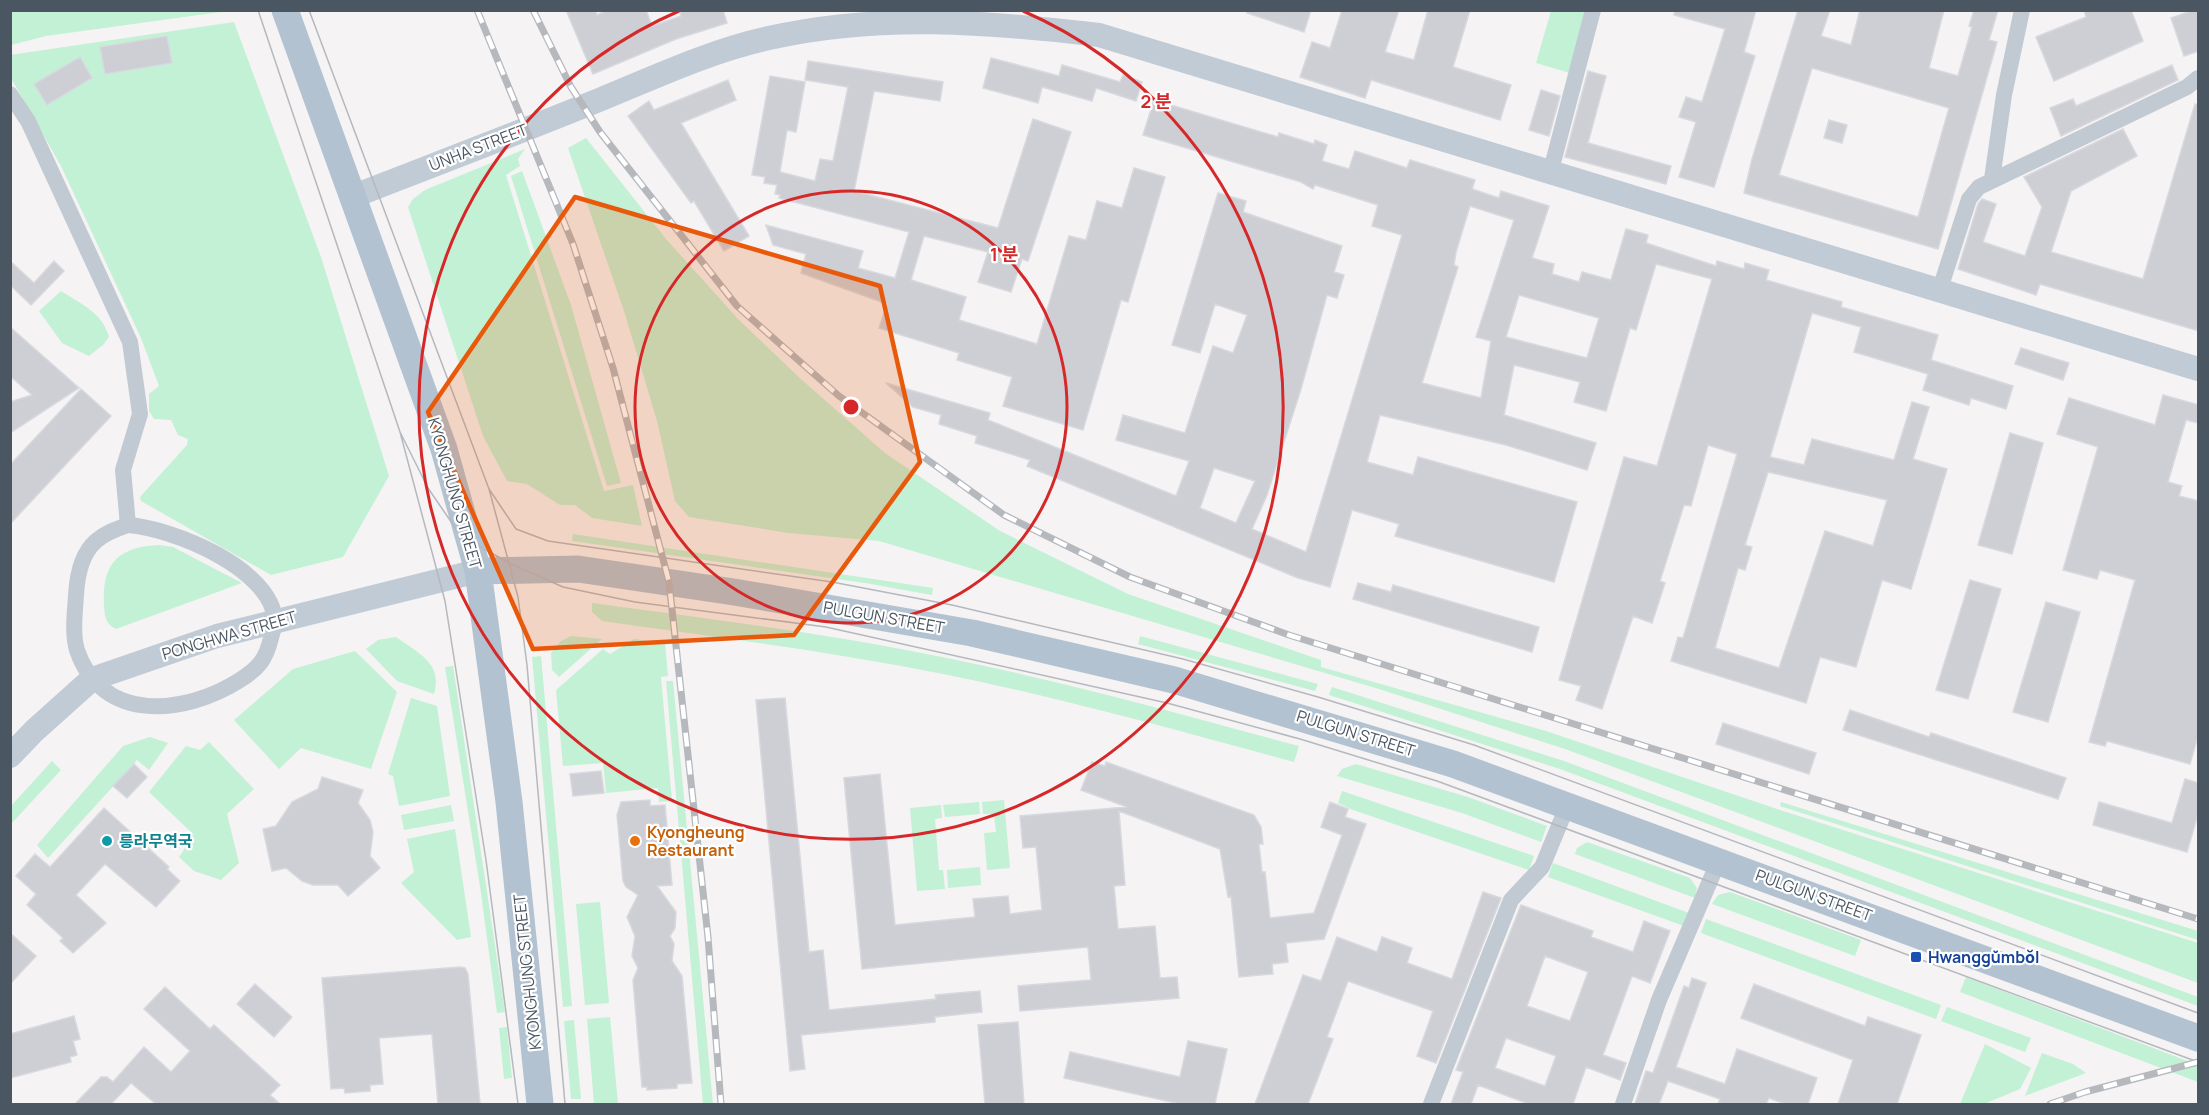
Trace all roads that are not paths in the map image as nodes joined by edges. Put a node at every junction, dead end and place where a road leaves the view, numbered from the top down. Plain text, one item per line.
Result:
1 (285, 10) edge
2 (1593, 10) edge
3 (2022, 10) edge
4 (2199, 78) edge
5 (10, 94) edge
6 (1550, 174) junction
7 (1992, 179) junction
8 (354, 196) junction
9 (1940, 289) junction
10 (2199, 369) edge
11 (128, 525) junction
12 (478, 571) junction
13 (275, 621) junction
14 (92, 680) junction
15 (10, 756) edge
16 (1568, 804) junction
17 (1719, 860) junction
18 (2199, 1038) edge
19 (540, 1104) edge
20 (1431, 1104) edge
21 (1623, 1104) edge

1 - 8 main road, KYONGHUNG STREET
2 - 6 street
3 - 7 street
4 - 7 street
5 - 11 street
6 - 8 street, UNHA STREET
6 - 9 street, UNHA STREET
7 - 9 street
8 - 12 main road, KYONGHUNG STREET
9 - 10 street, UNHA STREET
11 - 13 street
11 - 14 street
12 - 13 street, PONGHWA STREET
12 - 16 main road, PULGUN STREET
12 - 19 main road, KYONGHUNG STREET
13 - 14 street, PONGHWA STREET
13 - 14 street
14 - 15 street, PONGHWA STREET
16 - 17 main road, PULGUN STREET
16 - 20 street
17 - 18 main road, PULGUN STREET
17 - 21 street

